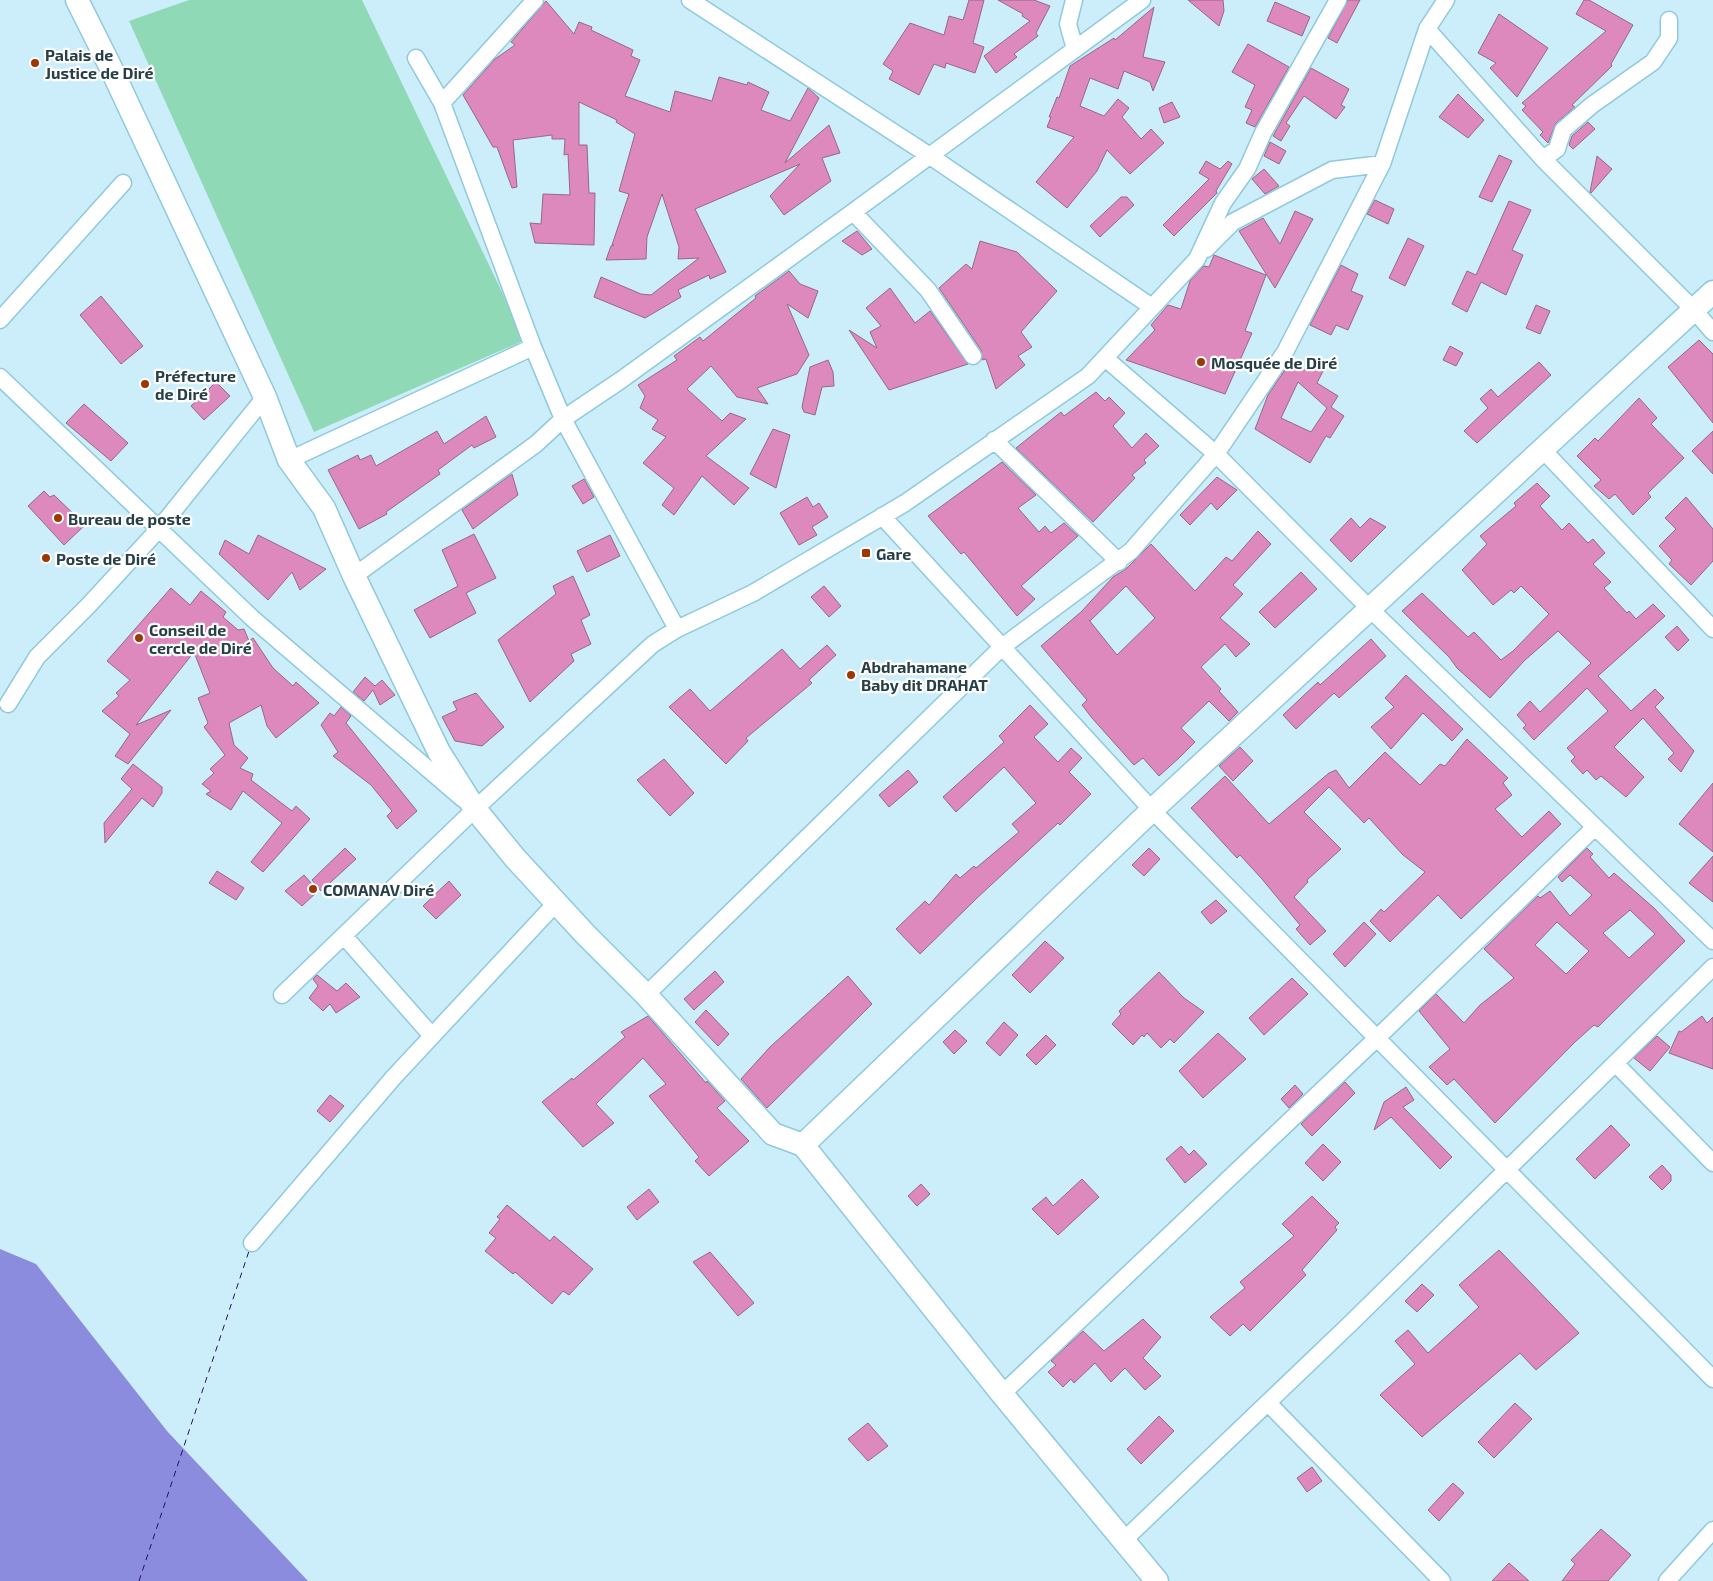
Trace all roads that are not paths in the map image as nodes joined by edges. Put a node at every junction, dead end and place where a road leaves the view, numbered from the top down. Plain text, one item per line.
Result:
1 (535, 0) edge
2 (690, 0) edge
3 (1074, 0) edge
4 (1142, 0) edge
5 (1338, 0) edge
6 (1446, 0) edge
7 (83, 2) edge
8 (1669, 20) dead end
9 (1427, 29) junction
10 (1075, 49) junction
11 (416, 58) dead end
12 (442, 103) junction
13 (930, 156) junction
14 (1543, 159) junction
15 (1382, 164) junction
16 (123, 184) dead end
17 (854, 212) junction
18 (1197, 258) junction
19 (1713, 292) edge
20 (1152, 307) junction
21 (1694, 310) junction
22 (0, 320) edge
23 (1713, 332) edge
24 (533, 347) junction
25 (973, 356) dead end
26 (1104, 358) junction
27 (0, 377) edge
28 (265, 397) junction
29 (563, 419) junction
30 (994, 440) junction
31 (1542, 449) junction
32 (1216, 454) junction
33 (288, 460) junction
34 (882, 516) junction
35 (158, 530) junction
36 (1120, 562) junction
37 (354, 576) junction
38 (1370, 608) junction
39 (677, 629) junction
40 (1713, 629) edge
41 (1002, 647) junction
42 (8, 704) dead end
43 (475, 809) junction
44 (1152, 810) junction
45 (1595, 827) junction
46 (556, 902) junction
47 (344, 936) junction
48 (1713, 941) edge
49 (1713, 967) edge
50 (282, 995) dead end
51 (646, 995) junction
52 (432, 1036) junction
53 (1377, 1038) junction
54 (1615, 1063) junction
55 (803, 1145) junction
56 (1713, 1163) edge
57 (1507, 1170) junction
58 (252, 1243) dead end
59 (1713, 1379) edge
60 (1002, 1394) junction
61 (1268, 1403) junction
62 (1713, 1530) edge
63 (1123, 1541) junction
64 (1157, 1581) edge
65 (1442, 1581) edge
66 (1667, 1581) edge

1 - 12 street
2 - 13 street
3 - 10 street
4 - 10 street
5 - 18 street
6 - 9 street
7 - 28 main road
8 - 14 street
9 - 14 street
9 - 15 street
10 - 13 street
11 - 12 street
12 - 24 street
13 - 17 street
13 - 20 street
14 - 21 street
15 - 18 street
15 - 32 street
16 - 22 street
17 - 25 street
17 - 29 street
18 - 20 street
19 - 21 main road
20 - 26 street
21 - 23 street
21 - 31 main road
24 - 29 street
24 - 33 street
26 - 30 street
26 - 32 street
27 - 35 street
28 - 33 main road
28 - 35 street
29 - 37 street
29 - 39 street
30 - 34 street
30 - 36 street
31 - 38 main road
31 - 40 street
32 - 36 street
32 - 38 street
33 - 37 main road
34 - 39 street
34 - 41 street
35 - 42 street
35 - 43 street
36 - 41 street
37 - 43 main road
38 - 44 main road
38 - 45 street
39 - 43 street
41 - 44 street
41 - 51 street
43 - 46 main road
43 - 47 street
44 - 53 street
44 - 55 main road
45 - 48 street
45 - 53 street
46 - 51 main road
46 - 52 street
47 - 50 street
47 - 52 street
49 - 54 street
51 - 55 main road
52 - 58 street
53 - 57 street
53 - 60 street
54 - 56 street
54 - 57 street
55 - 60 main road
57 - 59 street
57 - 61 street
60 - 63 main road
61 - 63 street
61 - 65 street
62 - 66 street
63 - 64 main road

